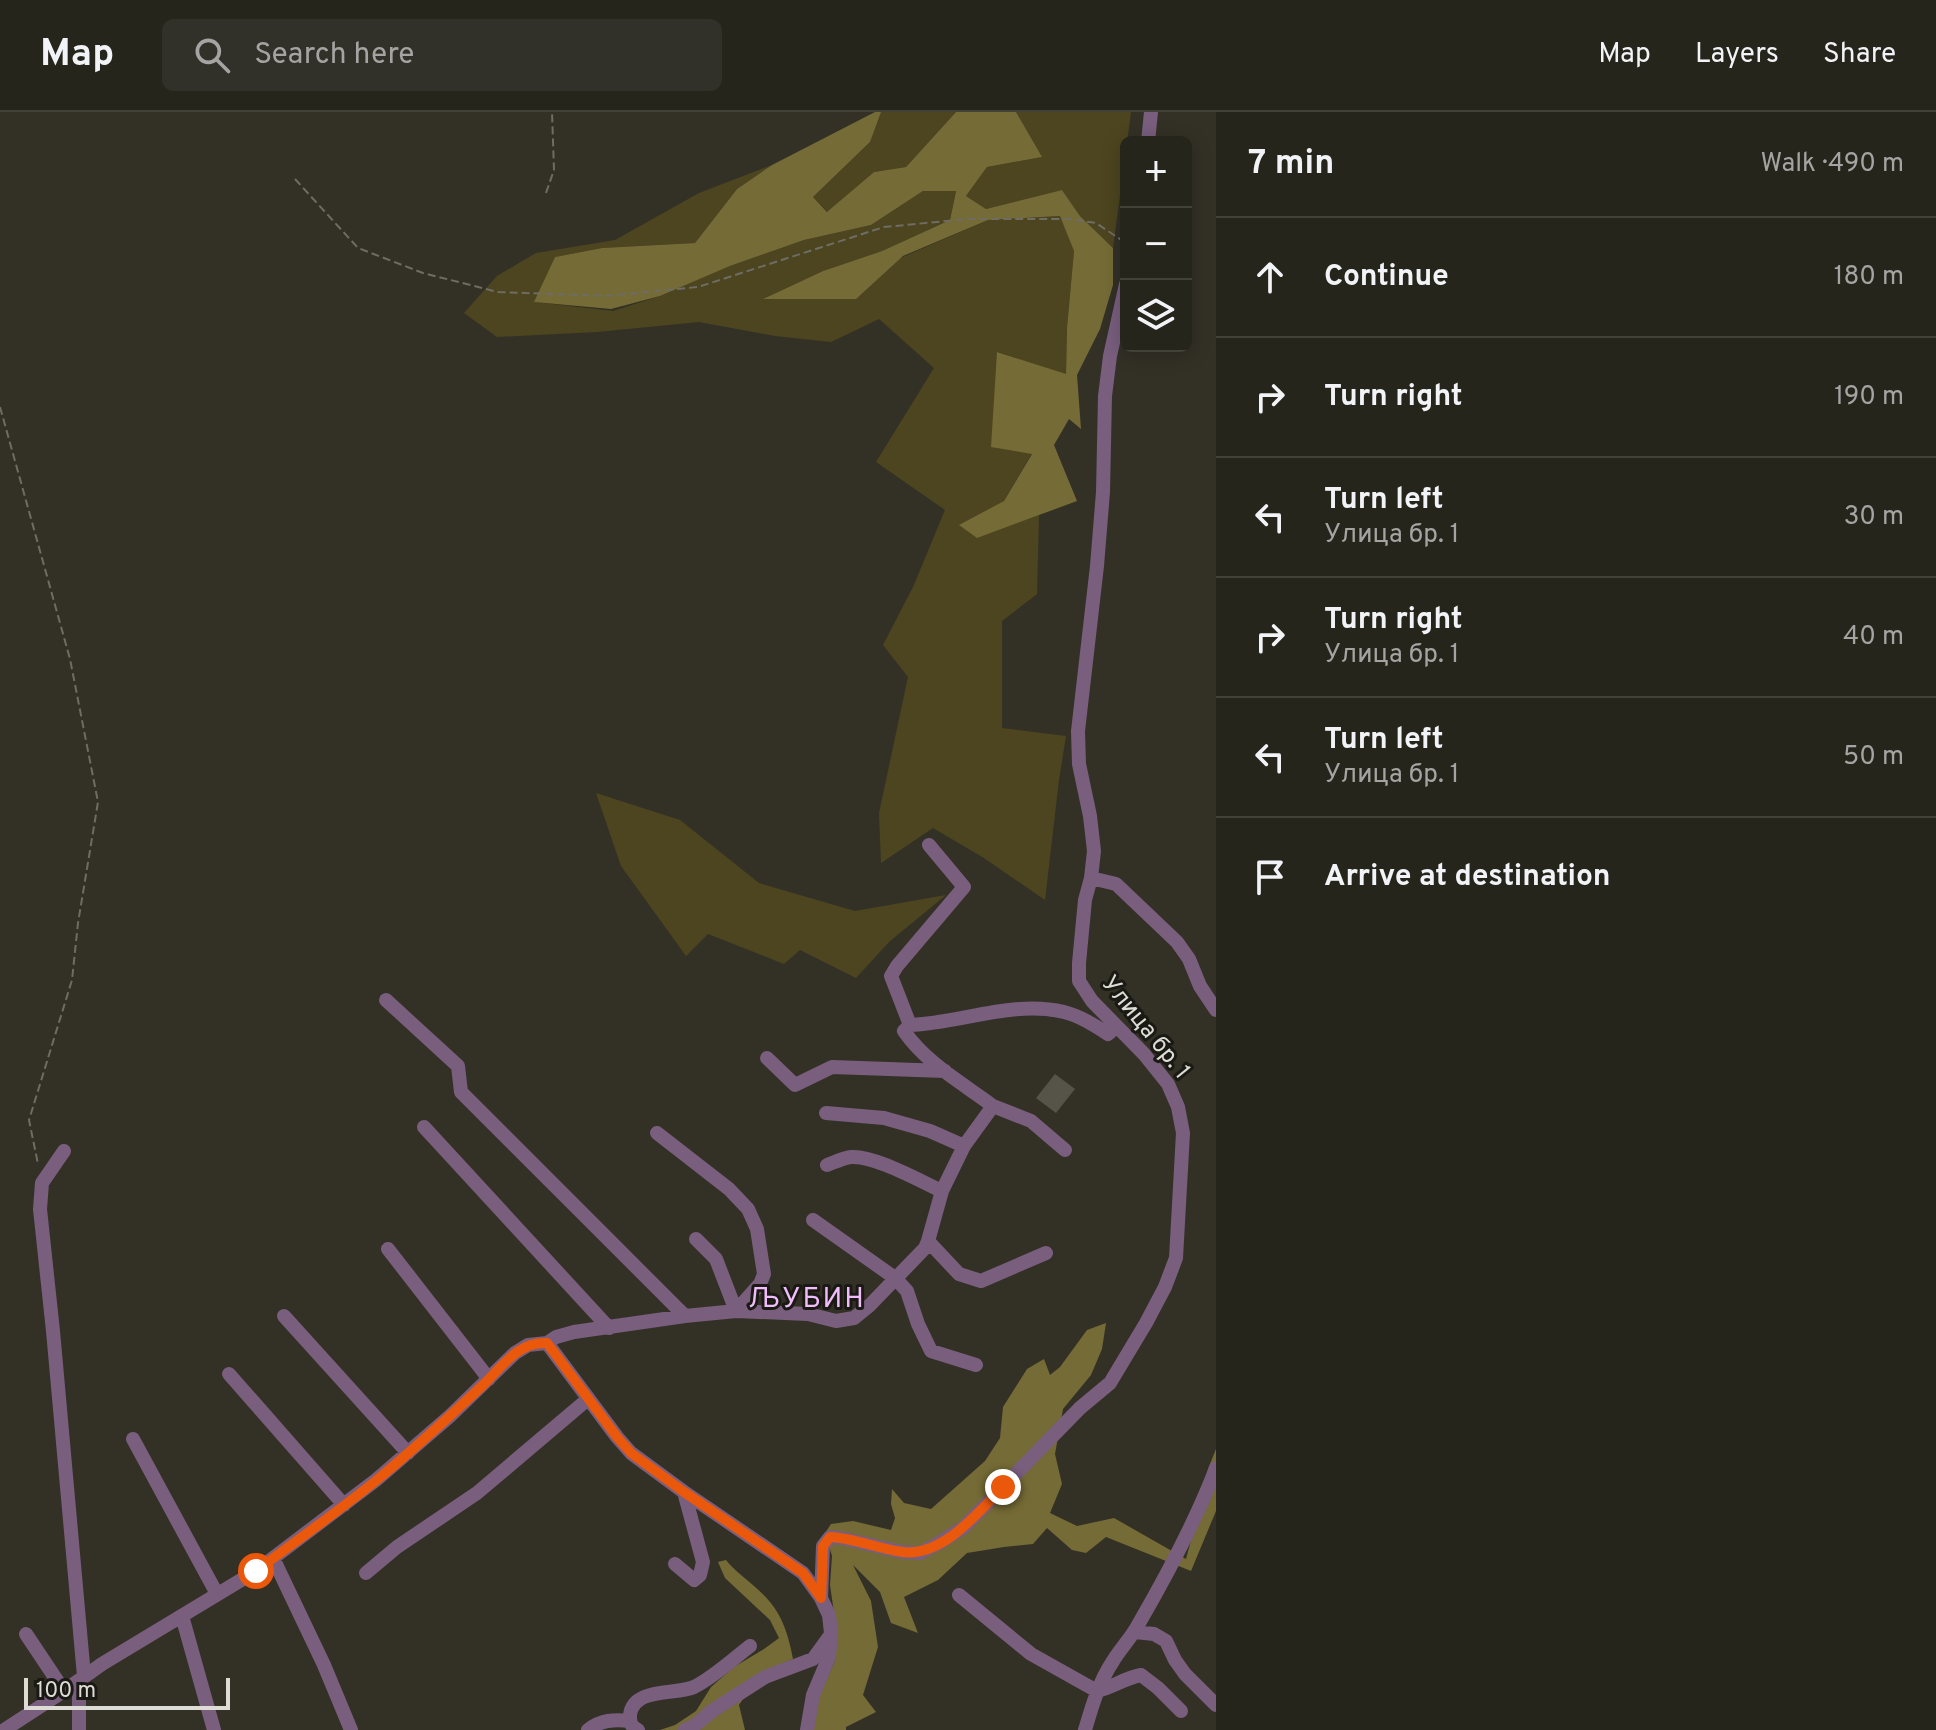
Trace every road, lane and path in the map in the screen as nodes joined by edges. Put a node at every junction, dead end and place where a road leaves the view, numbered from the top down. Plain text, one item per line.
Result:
1 (552, 112) edge
2 (1151, 112) edge
3 (1149, 136) edge
4 (295, 179) dead end
5 (546, 193) dead end
6 (1120, 239) edge
7 (1120, 311) edge
8 (0, 407) edge
9 (929, 845) dead end
10 (1091, 878) junction
11 (386, 1000) dead end
12 (1216, 1010) edge
13 (910, 1025) junction
14 (1116, 1027) junction
15 (767, 1058) dead end
16 (945, 1071) junction
17 (993, 1106) junction
18 (826, 1113) dead end
19 (424, 1127) dead end
20 (657, 1133) dead end
21 (964, 1146) junction
22 (1065, 1150) dead end
23 (64, 1151) dead end
24 (827, 1165) dead end
25 (42, 1183) junction
26 (942, 1191) junction
27 (813, 1220) dead end
28 (696, 1239) dead end
29 (928, 1241) junction
30 (388, 1249) dead end
31 (1046, 1253) dead end
32 (895, 1278) junction
33 (736, 1311) junction
34 (284, 1316) dead end
35 (685, 1316) junction
36 (609, 1328) junction
37 (547, 1343) junction
38 (976, 1365) dead end
39 (229, 1374) dead end
40 (489, 1379) junction
41 (588, 1399) junction
42 (133, 1439) dead end
43 (408, 1453) junction
44 (1216, 1468) edge
45 (684, 1492) junction
46 (344, 1505) junction
47 (273, 1558) junction
48 (675, 1564) dead end
49 (366, 1573) dead end
50 (217, 1594) junction
51 (959, 1595) dead end
52 (821, 1598) junction
53 (182, 1616) junction
54 (1135, 1632) junction
55 (831, 1633) junction
56 (26, 1634) dead end
57 (750, 1646) dead end
58 (84, 1676) junction
59 (64, 1691) junction
60 (1097, 1691) junction
61 (1216, 1705) edge
62 (1181, 1711) dead end
63 (634, 1726) edge
64 (4, 1730) edge
65 (79, 1730) edge
66 (214, 1730) edge
67 (351, 1730) edge
68 (588, 1730) edge
69 (685, 1730) edge
70 (807, 1730) edge
71 (1085, 1730) edge

1 - 5 path
2 - 3 street
4 - 6 path
7 - 10 street, Улица бр. 1
8 - 25 path
9 - 13 street
10 - 12 street
10 - 14 street, Улица бр. 1
11 - 35 street
13 - 14 street
13 - 16 street
14 - 52 street, Улица бр. 1
15 - 16 street
16 - 17 street
17 - 21 street
17 - 22 street
18 - 21 street
19 - 36 street
20 - 33 street
21 - 26 street
23 - 25 street
24 - 26 street
25 - 58 street
26 - 29 street
27 - 32 street
28 - 33 street
29 - 31 street
29 - 32 street
30 - 40 street
32 - 33 street
32 - 38 street
33 - 35 street
34 - 43 street
35 - 36 street
36 - 37 street
37 - 40 street
37 - 41 street
39 - 46 street
40 - 43 street
41 - 45 street
41 - 49 street
42 - 50 street
43 - 46 street
44 - 54 street
45 - 48 street
45 - 52 street
46 - 47 street
47 - 50 street
47 - 67 street
50 - 53 street
51 - 60 street
52 - 55 street, Улица бр. 1
53 - 58 street
53 - 66 street
54 - 60 street
54 - 61 street
55 - 69 street
55 - 70 street, Улица бр. 1
56 - 59 street
57 - 63 street
58 - 59 street
58 - 65 street
59 - 64 street
60 - 62 street
60 - 71 street
63 - 68 street

